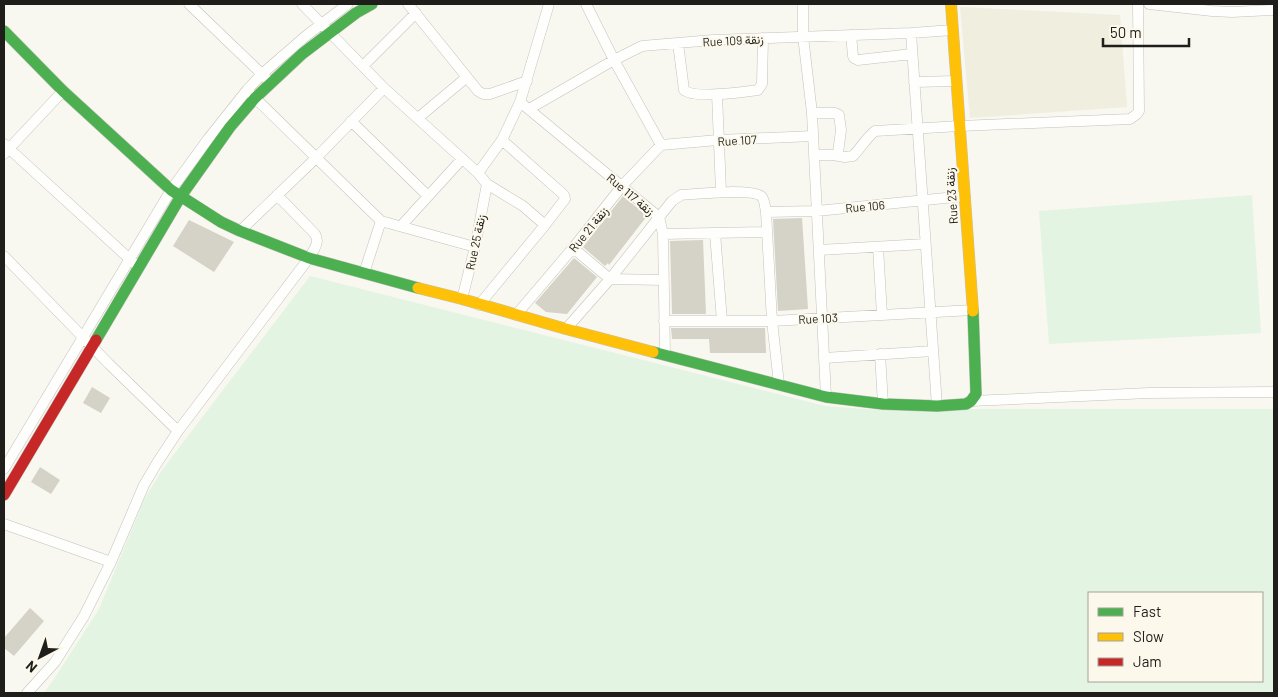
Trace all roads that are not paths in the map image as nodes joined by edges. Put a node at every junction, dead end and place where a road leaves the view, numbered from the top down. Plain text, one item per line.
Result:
1 (189, 4) edge
2 (302, 4) edge
3 (348, 4) edge
4 (372, 4) edge
5 (408, 4) edge
6 (549, 4) edge
7 (586, 4) edge
8 (803, 4) edge
9 (951, 4) edge
10 (1138, 4) edge
11 (1149, 4) edge
12 (1258, 7) edge
13 (1274, 10) edge
14 (416, 13) junction
15 (321, 23) junction
16 (953, 30) junction
17 (4, 31) edge
18 (330, 32) junction
19 (911, 33) junction
20 (851, 35) junction
21 (803, 36) junction
22 (764, 38) junction
23 (678, 43) junction
24 (912, 54) junction
25 (614, 60) junction
26 (363, 66) junction
27 (262, 74) junction
28 (467, 77) junction
29 (956, 80) junction
30 (527, 81) junction
31 (271, 82) junction
32 (914, 82) junction
33 (384, 88) junction
34 (63, 91) junction
35 (251, 94) junction
36 (717, 94) junction
37 (520, 102) junction
38 (530, 109) junction
39 (812, 113) junction
40 (418, 118) junction
41 (351, 122) junction
42 (960, 126) junction
43 (917, 130) junction
44 (813, 136) junction
45 (502, 140) junction
46 (718, 140) junction
47 (661, 145) junction
48 (5, 149) edge
49 (814, 155) junction
50 (833, 155) junction
51 (316, 158) junction
52 (462, 159) junction
53 (478, 173) junction
54 (487, 184) junction
55 (622, 186) junction
56 (721, 192) junction
57 (176, 193) junction
58 (277, 194) junction
59 (428, 196) junction
60 (965, 196) junction
61 (922, 200) junction
62 (817, 211) junction
63 (766, 212) junction
64 (659, 217) junction
65 (381, 221) junction
66 (545, 225) junction
67 (401, 226) junction
68 (240, 231) junction
69 (766, 232) junction
70 (715, 233) junction
71 (663, 234) junction
72 (926, 244) junction
73 (476, 247) junction
74 (878, 247) junction
75 (573, 248) junction
76 (819, 250) junction
77 (4, 256) edge
78 (309, 258) junction
79 (134, 263) junction
80 (364, 273) junction
81 (610, 279) junction
82 (663, 280) junction
83 (462, 299) junction
84 (479, 305) junction
85 (973, 310) junction
86 (930, 312) junction
87 (516, 315) junction
88 (882, 315) junction
89 (822, 318) junction
90 (664, 321) junction
91 (722, 321) junction
92 (772, 321) junction
93 (566, 329) junction
94 (83, 338) junction
95 (92, 346) junction
96 (933, 351) junction
97 (880, 354) junction
98 (664, 355) junction
99 (824, 358) junction
100 (779, 384) junction
101 (1274, 392) edge
102 (826, 397) junction
103 (971, 401) junction
104 (883, 404) junction
105 (937, 406) junction
106 (178, 431) junction
107 (5, 464) edge
108 (17, 471) junction
109 (4, 494) edge
110 (4, 524) edge
111 (110, 562) junction
112 (27, 693) edge

1 - 27 street
2 - 15 street
3 - 15 street
4 - 18 street
5 - 14 street
6 - 30 street
7 - 25 street
8 - 21 street
9 - 16 street, Rue 23 زنقة
10 - 42 street
11 - 12 street
12 - 13 street
14 - 26 street
14 - 28 street
15 - 18 street
15 - 27 street
16 - 19 street, Rue 109 زنقة
16 - 29 street, Rue 23 زنقة
17 - 34 street
18 - 26 street
18 - 31 street
19 - 20 street, Rue 109 زنقة
19 - 24 street
20 - 21 street, Rue 109 زنقة
20 - 24 street
21 - 22 street, Rue 109 زنقة
21 - 39 street
22 - 23 street, Rue 109 زنقة
22 - 36 street
23 - 25 street, Rue 109 زنقة
23 - 36 street
24 - 32 street
25 - 38 street, Rue 109 زنقة
25 - 47 street
26 - 33 street
27 - 31 street
27 - 35 street
28 - 30 street
28 - 40 street
29 - 32 street
29 - 42 street, Rue 23 زنقة
30 - 37 street
31 - 35 street
32 - 43 street
33 - 40 street
33 - 41 street
34 - 48 street
34 - 57 street
35 - 51 street
35 - 57 street
36 - 46 street
37 - 38 street, Rue 117 زنقة
37 - 45 street
38 - 55 street, Rue 117 زنقة
39 - 44 street
39 - 50 street
40 - 52 street
41 - 51 street
41 - 59 street
42 - 43 street
42 - 60 street, Rue 23 زنقة
43 - 50 street
43 - 61 street
44 - 46 street, Rue 107
44 - 49 street
45 - 53 street
45 - 66 street
46 - 47 street, Rue 107
46 - 56 street
47 - 55 street, Rue 21 زنقة
48 - 79 street
49 - 50 street
49 - 62 street
51 - 58 street
51 - 65 street
52 - 53 street
52 - 59 street
53 - 54 street
54 - 66 street
54 - 73 street, Rue 25 زنقة
55 - 64 street, Rue 117 زنقة
55 - 75 street, Rue 21 زنقة
56 - 63 street
56 - 64 street
57 - 68 street
57 - 79 street
58 - 68 street
58 - 78 street
59 - 67 street
60 - 61 street, Rue 106
60 - 85 street, Rue 23 زنقة
61 - 62 street, Rue 106
61 - 72 street
62 - 63 street, Rue 106
62 - 76 street
63 - 69 street
64 - 71 street, Rue 117 زنقة
64 - 81 street
65 - 67 street
65 - 80 street
66 - 84 street
67 - 73 street
68 - 78 street
69 - 70 street
69 - 92 street
70 - 71 street
70 - 91 street
71 - 82 street, Rue 117 زنقة
72 - 74 street
72 - 86 street
73 - 83 street, Rue 25 زنقة
74 - 76 street
74 - 88 street
75 - 81 street
75 - 87 street, Rue 21 زنقة
76 - 89 street
77 - 94 street
78 - 80 street
78 - 106 street
79 - 94 street
79 - 95 street
80 - 83 street
81 - 82 street
81 - 93 street
82 - 90 street, Rue 117 زنقة
83 - 84 street
84 - 87 street
85 - 86 street, Rue 103
85 - 103 street, Rue 23 زنقة
86 - 88 street, Rue 103
86 - 96 street
87 - 93 street
88 - 89 street, Rue 103
89 - 92 street, Rue 103
89 - 99 street
90 - 91 street, Rue 103
90 - 98 street, Rue 117 زنقة
91 - 92 street, Rue 103
92 - 100 street
93 - 98 street
94 - 95 street
94 - 107 street
95 - 106 street
95 - 108 street
96 - 97 street
96 - 105 street
97 - 99 street
97 - 104 street
98 - 100 street
99 - 102 street
100 - 102 street
101 - 103 street
102 - 104 street
103 - 105 street
104 - 105 street
106 - 111 street
107 - 108 street
108 - 109 street
110 - 111 street
111 - 112 street

